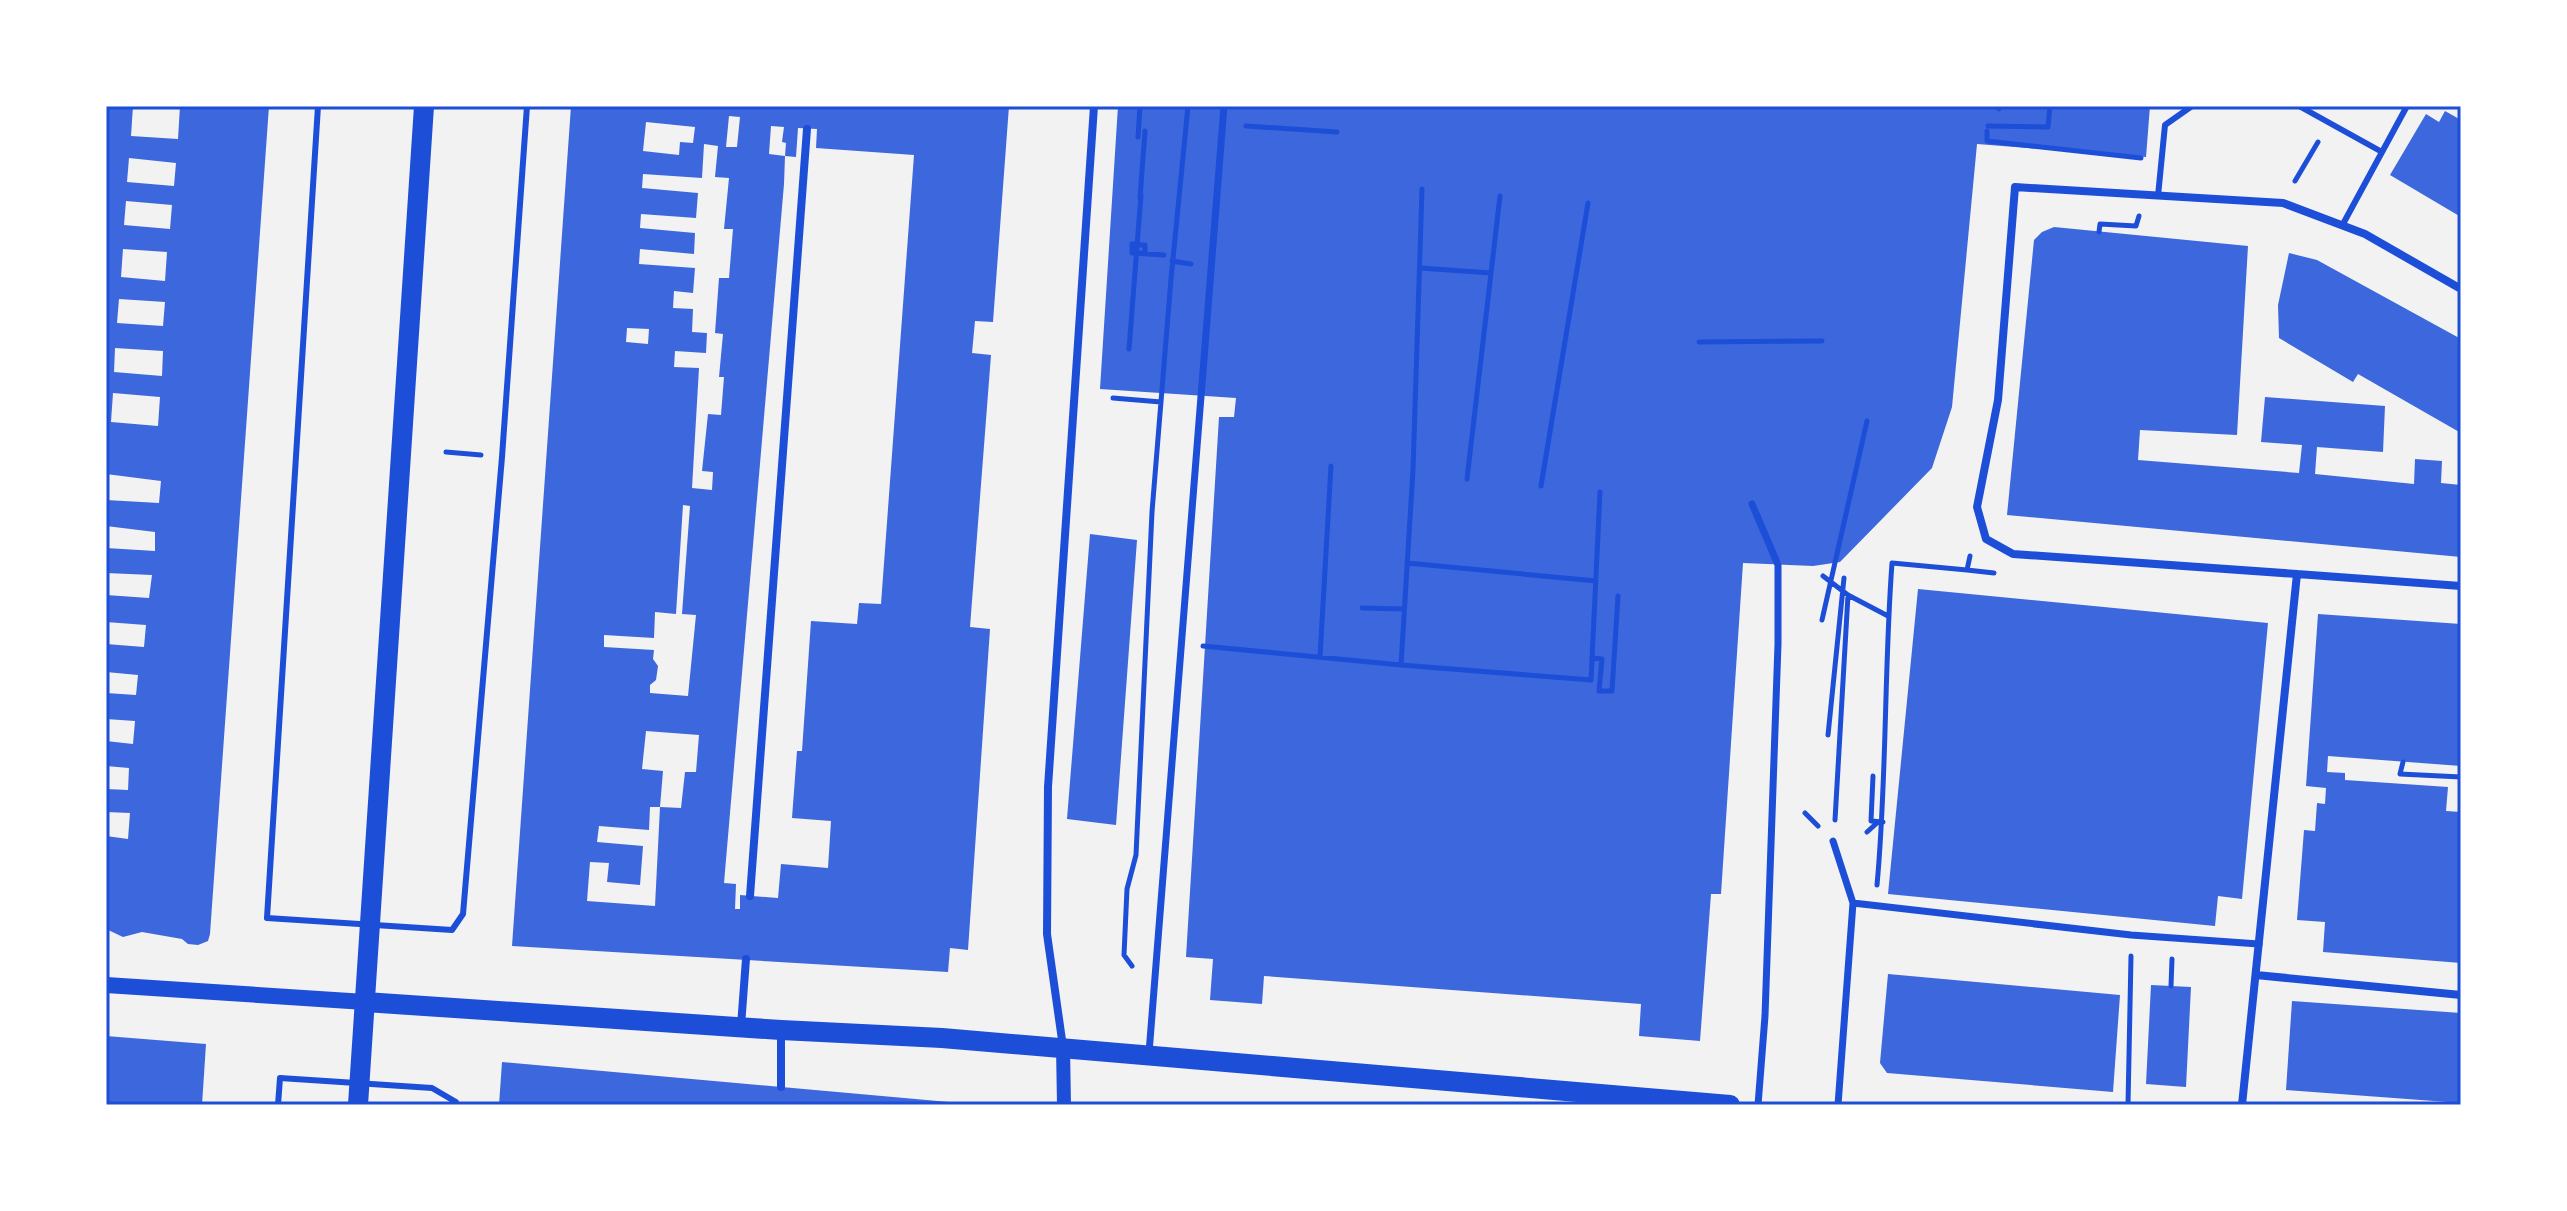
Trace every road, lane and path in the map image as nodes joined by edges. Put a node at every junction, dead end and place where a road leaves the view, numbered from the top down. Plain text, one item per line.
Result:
1 (318, 106) edge
2 (424, 106) edge
3 (527, 106) edge
4 (1094, 106) edge
5 (1140, 106) edge
6 (1188, 106) edge
7 (1224, 106) edge
8 (2050, 106) edge
9 (2192, 106) edge
10 (2299, 106) edge
11 (2407, 106) edge
12 (2330, 122) junction
13 (1222, 125) junction
14 (807, 129) dead end
15 (1145, 131) dead end
16 (1337, 132) dead end
17 (1138, 137) dead end
18 (2382, 152) junction
19 (2162, 160) junction
20 (1422, 189) dead end
21 (1141, 195) dead end
22 (1500, 196) dead end
23 (2158, 196) junction
24 (1588, 203) dead end
25 (2283, 203) junction
26 (2343, 224) junction
27 (1144, 245) dead end
28 (1164, 255) dead end
29 (1420, 268) junction
30 (1135, 270) dead end
31 (1491, 273) junction
32 (2461, 289) edge
33 (1822, 341) dead end
34 (1699, 342) dead end
35 (1129, 349) dead end
36 (1113, 398) dead end
37 (1161, 402) junction
38 (1867, 421) dead end
39 (446, 452) dead end
40 (502, 457) junction
41 (1331, 466) dead end
42 (1467, 479) dead end
43 (1541, 486) dead end
44 (1600, 492) dead end
45 (1752, 504) dead end
46 (1407, 563) junction
47 (1967, 570) dead end
48 (2297, 574) junction
49 (1823, 576) dead end
50 (1844, 578) dead end
51 (1596, 581) junction
52 (2461, 586) edge
53 (1848, 595) junction
54 (1618, 596) dead end
55 (1362, 608) dead end
56 (1404, 609) junction
57 (1888, 616) junction
58 (1822, 620) dead end
59 (1183, 644) junction
60 (1320, 657) junction
61 (1592, 658) junction
62 (1401, 665) junction
63 (1828, 735) dead end
64 (2403, 762) dead end
65 (1873, 776) dead end
66 (2461, 777) edge
67 (1881, 821) junction
68 (1867, 832) dead end
69 (1833, 841) joint
70 (750, 896) dead end
71 (1853, 903) junction
72 (1875, 906) junction
73 (369, 925) junction
74 (2131, 935) junction
75 (2259, 944) junction
76 (2173, 947) dead end
77 (746, 959) dead end
78 (2256, 975) junction
79 (106, 985) edge
80 (2171, 986) dead end
81 (1155, 991) junction
82 (2461, 995) edge
83 (365, 1002) junction
84 (741, 1027) junction
85 (781, 1030) junction
86 (1063, 1047) junction
87 (1149, 1057) junction
88 (359, 1083) junction
89 (781, 1087) dead end
90 (278, 1105) edge
91 (358, 1105) edge
92 (456, 1105) edge
93 (1064, 1105) edge
94 (1730, 1105) edge
95 (1758, 1105) edge
96 (1838, 1105) edge
97 (2128, 1105) edge
98 (2242, 1105) edge

1 - 73 lane
2 - 73 main road
3 - 40 lane
4 - 86 street
5 - 17 path
6 - 37 path
7 - 13 street
8 - 19 path
9 - 19 lane
10 - 12 lane
11 - 18 lane
12 - 18 lane
12 - 25 path
13 - 16 path
13 - 59 street
14 - 70 street
15 - 30 path
18 - 26 lane
19 - 23 lane
20 - 29 path
21 - 35 path
22 - 31 path
23 - 25 street
23 - 48 street
24 - 43 path
25 - 26 street
26 - 32 street
27 - 28 path
29 - 31 path
29 - 46 path
31 - 42 path
33 - 34 path
36 - 37 path
37 - 81 path
38 - 58 path
39 - 40 path
40 - 73 lane
41 - 60 path
44 - 51 path
45 - 95 street
46 - 51 path
46 - 56 path
47 - 57 path
48 - 52 street
48 - 75 street
49 - 53 path
50 - 63 path
51 - 61 path
53 - 57 path
53 - 69 path
54 - 61 path
55 - 56 path
56 - 62 path
57 - 67 path
59 - 60 path
59 - 81 street
60 - 62 path
61 - 62 path
64 - 66 path
65 - 67 path
67 - 68 path
67 - 72 path
69 - 71 street
71 - 72 street
71 - 96 street
72 - 74 street
73 - 83 main road
74 - 75 street
74 - 97 path
75 - 78 street
76 - 80 path
77 - 84 street
78 - 82 street
78 - 98 street
79 - 83 main road
81 - 87 street
83 - 84 main road
83 - 88 main road
84 - 85 main road
85 - 86 main road
85 - 89 street
86 - 87 main road
86 - 93 street
87 - 94 main road
88 - 90 lane
88 - 91 main road
88 - 92 lane

